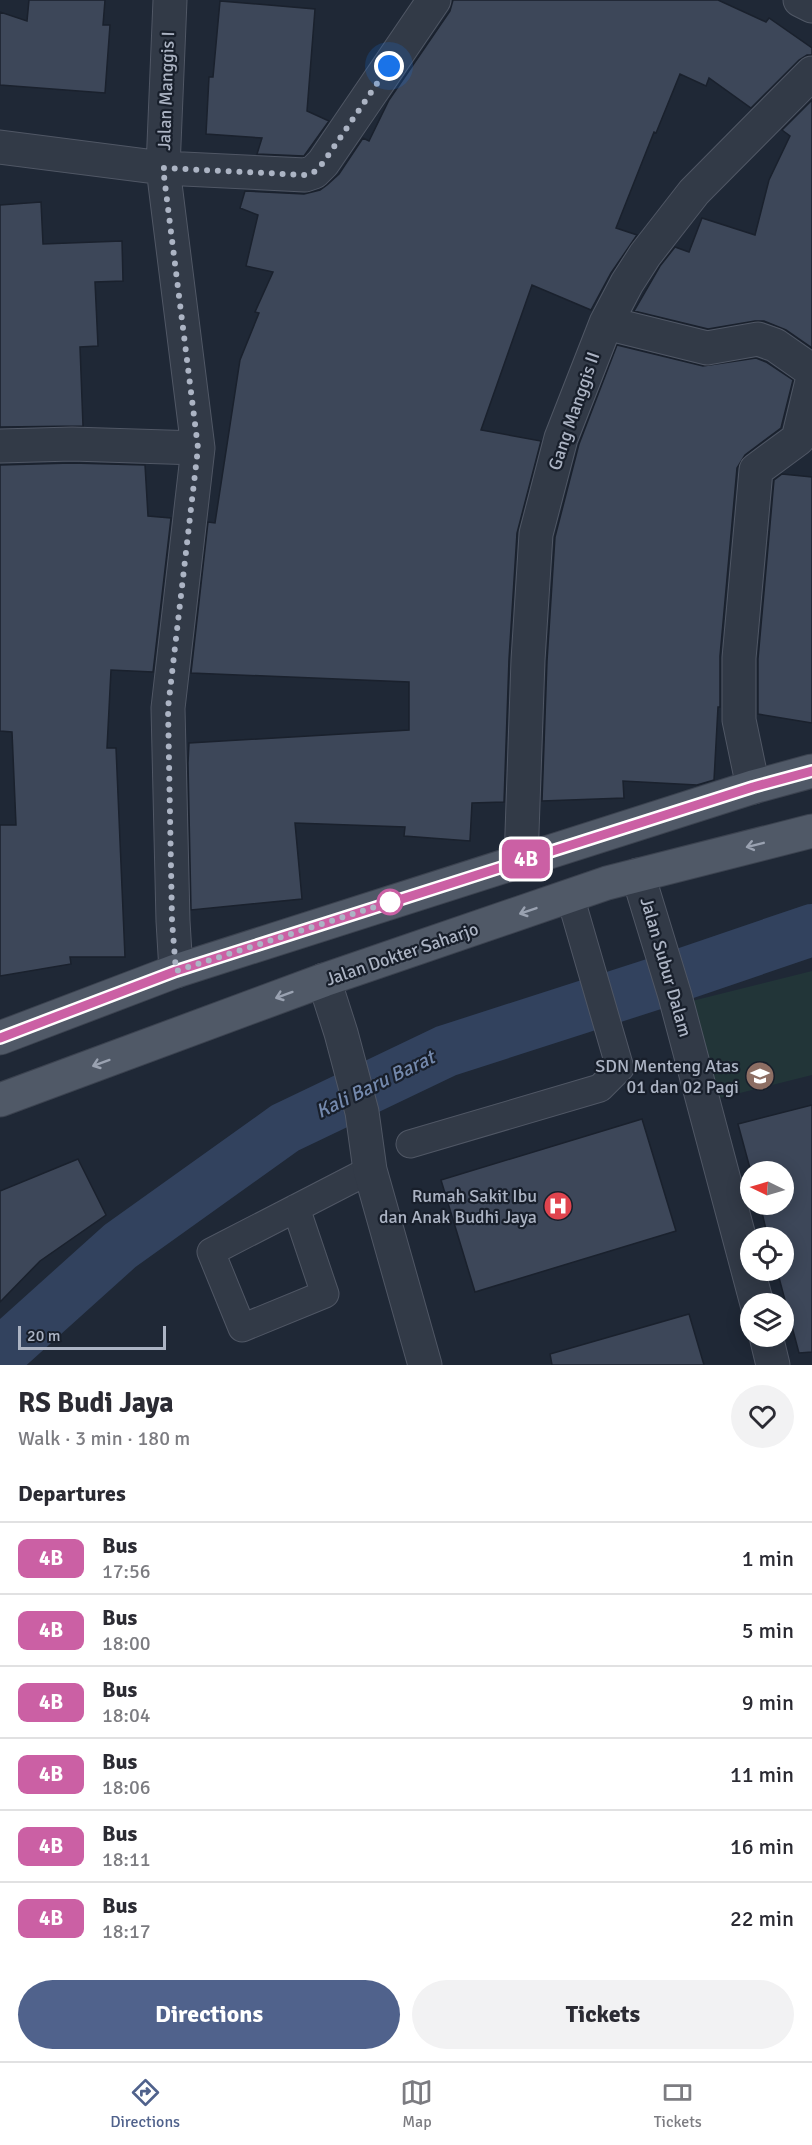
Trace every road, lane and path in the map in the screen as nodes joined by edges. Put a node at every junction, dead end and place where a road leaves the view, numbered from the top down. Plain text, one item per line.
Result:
1 (170, 0) edge
2 (434, 0) edge
3 (800, 0) edge
4 (812, 6) edge
5 (812, 73) edge
6 (0, 147) edge
7 (163, 168) junction
8 (606, 323) junction
9 (812, 371) edge
10 (812, 381) edge
11 (0, 446) edge
12 (198, 448) junction
13 (812, 771) edge
14 (753, 787) junction
15 (812, 831) edge
16 (521, 861) junction
17 (638, 875) junction
18 (570, 896) junction
19 (176, 971) junction
20 (324, 980) junction
21 (0, 1038) edge
22 (0, 1100) edge
23 (410, 1144) dead end
24 (370, 1170) junction
25 (296, 1208) junction
26 (754, 1293) edge
27 (769, 1347) edge
28 (425, 1365) edge
29 (773, 1365) edge

1 - 7 street, Jalan Manggis I
2 - 7 street
3 - 4 street
5 - 8 street, Gang Manggis II
6 - 7 street
7 - 12 street, Jalan Manggis I
8 - 9 street
8 - 16 street, Gang Manggis II
10 - 14 street
11 - 12 street
12 - 19 street, Jalan Manggis I
13 - 14 main road
14 - 16 main road
15 -> 17 main road, Jalan Dokter Saharjo
16 - 19 main road
17 - 18 main road, Jalan Dokter Saharjo
17 - 26 street, Jalan Subur Dalam
18 -> 20 main road, Jalan Dokter Saharjo
18 - 23 lane
19 - 21 main road
20 -> 22 main road, Jalan Dokter Saharjo
20 - 24 street
24 - 25 lane
24 - 28 street
25 - 25 lane
27 - 29 street

